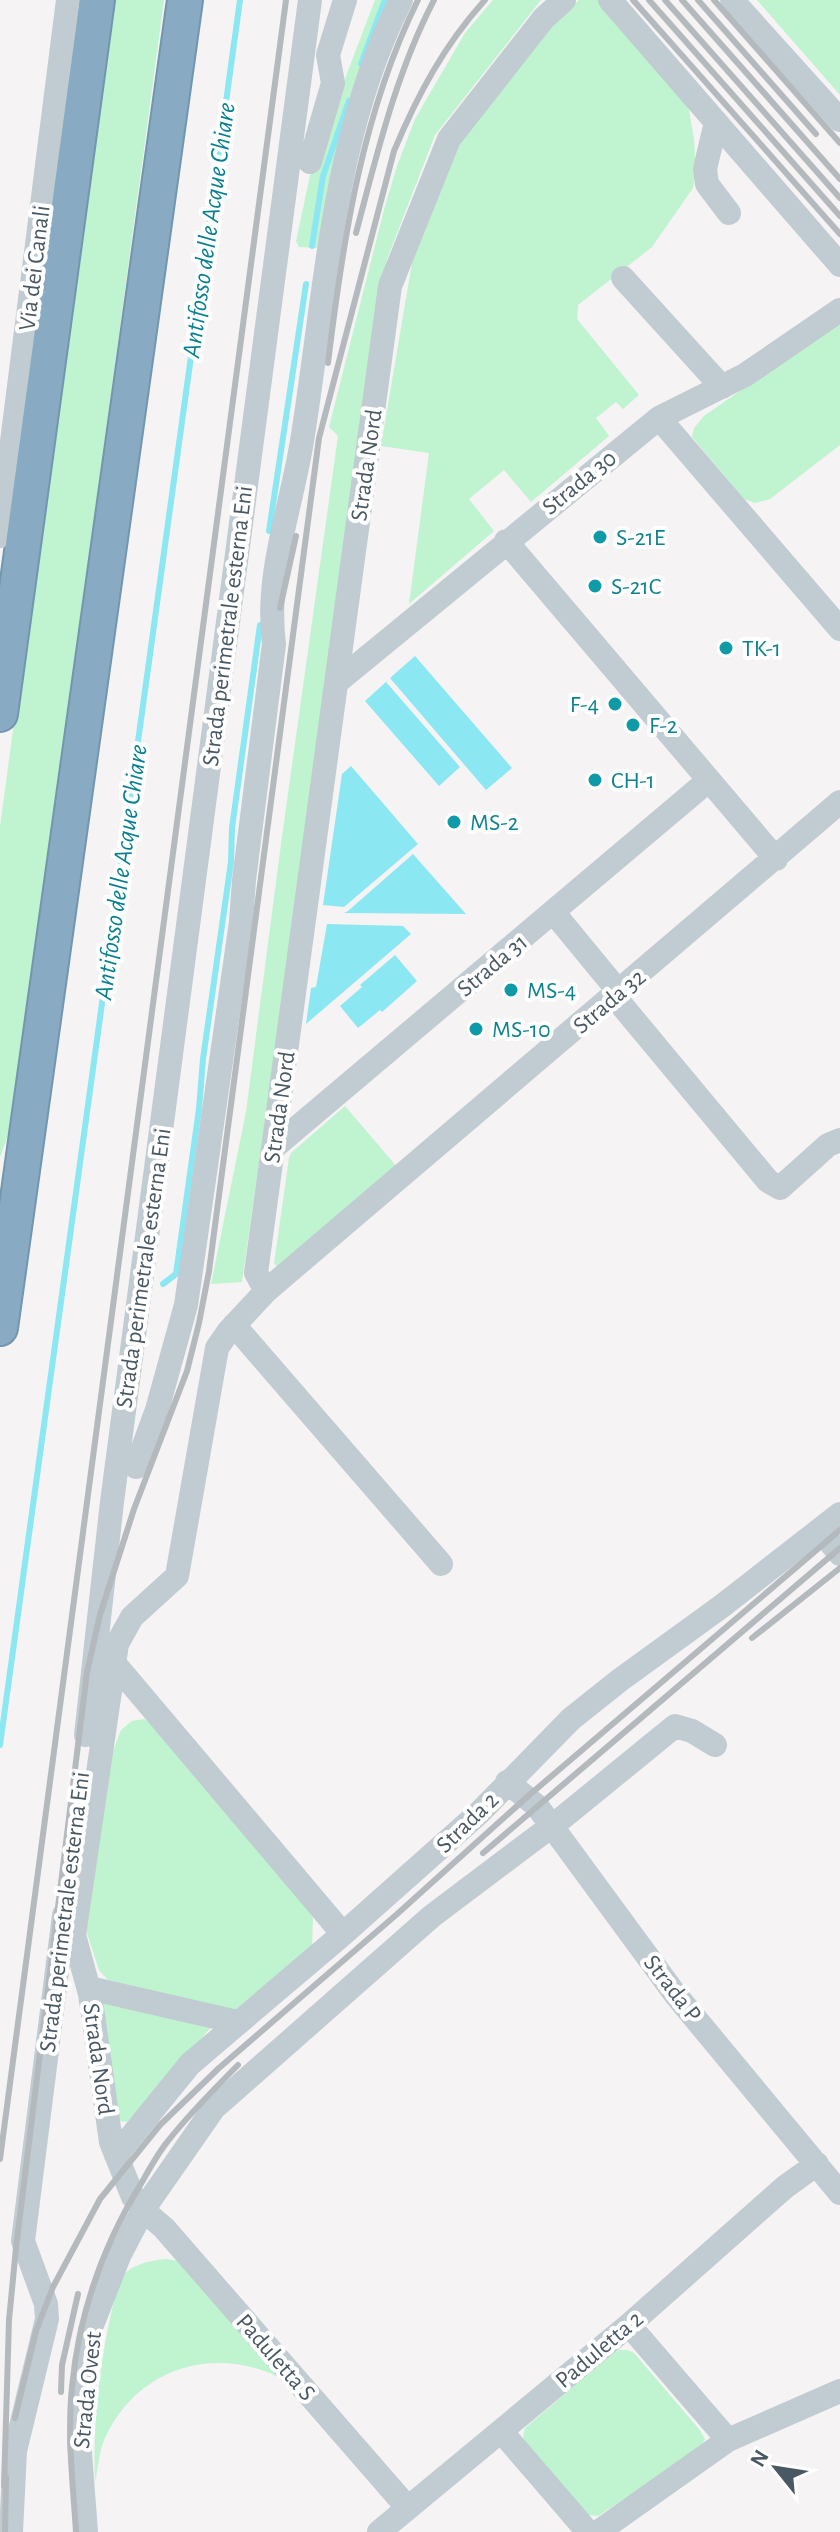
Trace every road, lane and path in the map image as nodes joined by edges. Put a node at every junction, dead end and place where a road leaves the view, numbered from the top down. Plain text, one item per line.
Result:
1 (68, 0) edge
2 (97, 0) edge
3 (185, 0) edge
4 (310, 0) edge
5 (345, 0) edge
6 (401, 0) edge
7 (564, 0) edge
8 (610, 0) edge
9 (732, 0) edge
10 (840, 120) edge
11 (716, 122) junction
12 (310, 162) dead end
13 (729, 213) dead end
14 (840, 265) edge
15 (623, 278) dead end
16 (840, 310) edge
17 (722, 387) junction
18 (659, 418) junction
19 (4, 488) edge
20 (0, 536) edge
21 (506, 541) junction
22 (840, 629) edge
23 (337, 682) junction
24 (0, 714) edge
25 (709, 780) junction
26 (840, 802) edge
27 (776, 859) junction
28 (554, 913) junction
29 (617, 994) junction
30 (840, 1140) edge
31 (273, 1148) junction
32 (266, 1291) junction
33 (234, 1325) junction
34 (0, 1328) edge
35 (136, 1467) dead end
36 (840, 1514) edge
37 (815, 1535) junction
38 (840, 1554) edge
39 (441, 1564) dead end
40 (114, 1663) junction
41 (715, 1745) dead end
42 (507, 1782) junction
43 (552, 1826) junction
44 (343, 1934) junction
45 (89, 1988) junction
46 (237, 2022) junction
47 (116, 2155) junction
48 (817, 2164) junction
49 (840, 2193) edge
50 (143, 2210) junction
51 (629, 2325) junction
52 (840, 2391) edge
53 (501, 2431) junction
54 (728, 2440) junction
55 (407, 2507) junction
56 (11, 2532) edge
57 (86, 2532) edge
58 (379, 2532) edge
59 (588, 2532) edge
60 (598, 2532) edge

1 - 19 street, Via dei Canali
2 - 24 highway
3 - 34 highway
4 - 56 street, Strada perimetrale esterna Eni
5 - 12 street
6 - 35 street
7 - 23 street, Strada Nord
8 - 11 street
9 - 10 street
11 - 13 street
11 - 14 street
15 - 17 street
16 - 17 street, Strada 30
17 - 18 street, Strada 30
18 - 21 street, Strada 30
18 - 22 street
19 - 20 street, Via dei Canali
21 - 23 street, Strada 30
21 - 25 street
23 - 31 street, Strada Nord
25 - 27 street
25 - 28 street, Strada 31
26 - 27 street, Strada 32
27 - 29 street, Strada 32
28 - 29 street
28 - 31 street, Strada 31
29 - 30 street
29 - 32 street, Strada 32
31 - 32 street, Strada Nord
32 - 33 street, Strada Nord
33 - 39 street
33 - 40 street, Strada Nord
36 - 37 street, Strada 2
37 - 38 street
37 - 42 street, Strada 2
40 - 44 street
40 - 45 street, Strada Nord
41 - 43 street, Strada Ovest
42 - 43 street, Strada P
42 - 44 street, Strada 2
43 - 48 street, Strada P
43 - 50 street, Strada Ovest
44 - 46 street, Strada 2
45 - 46 street
45 - 47 street, Strada Nord
46 - 47 street, Strada 2
47 - 50 street, Strada Nord
48 - 49 street, Strada P
48 - 51 street, Paduletta 2
50 - 55 street, Paduletta S
50 - 57 street, Strada Ovest
51 - 53 street, Paduletta 2
51 - 54 street
52 - 54 street
53 - 55 street, Paduletta 2
53 - 59 street
54 - 60 street
55 - 58 street, Paduletta 2

